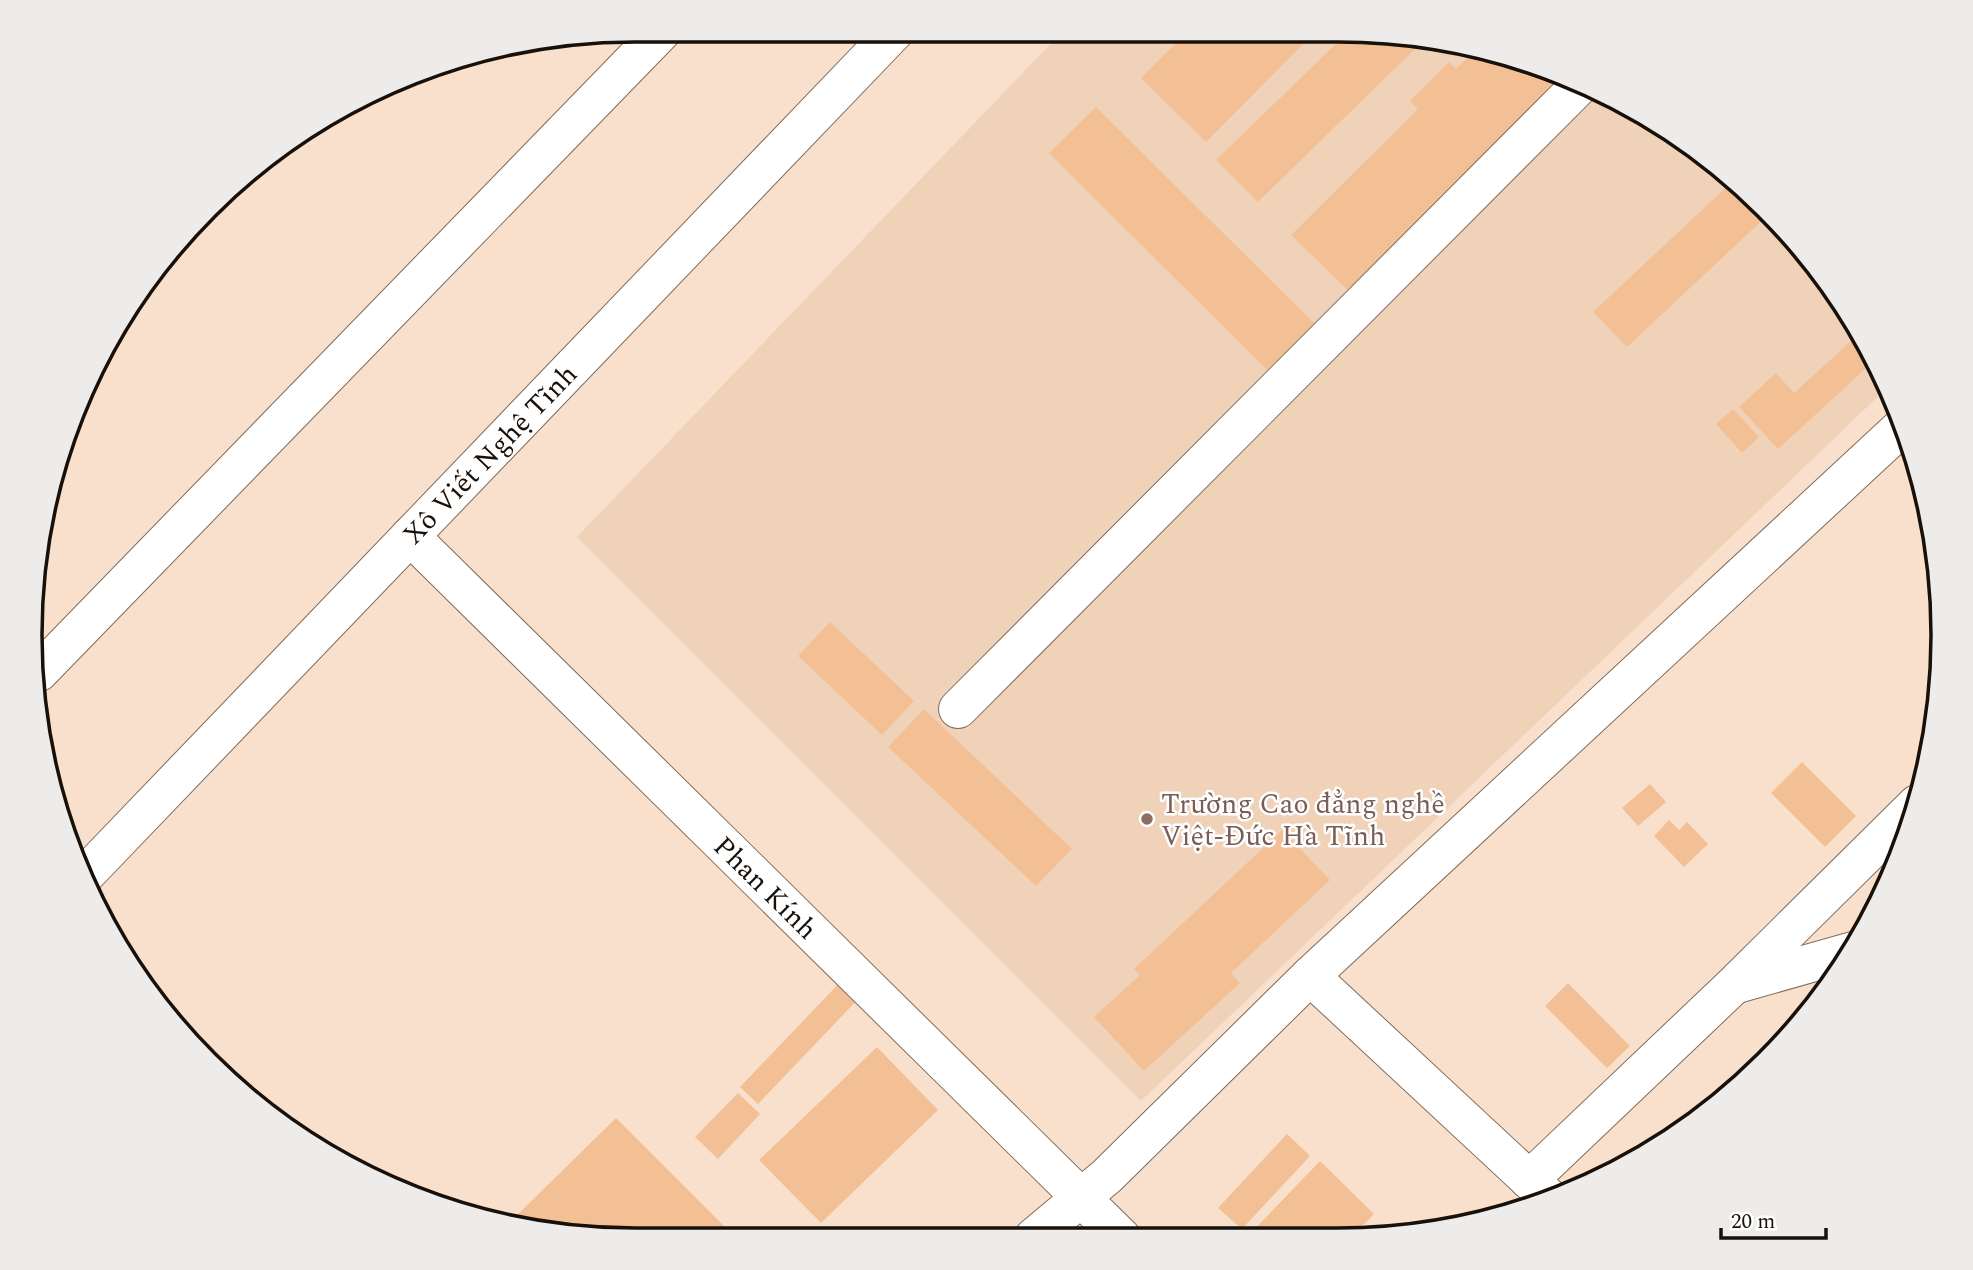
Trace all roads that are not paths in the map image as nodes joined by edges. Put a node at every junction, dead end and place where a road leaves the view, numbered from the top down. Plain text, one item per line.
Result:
1 (651, 42) edge
2 (885, 42) edge
3 (1575, 91) edge
4 (1896, 433) edge
5 (410, 536) junction
6 (43, 668) edge
7 (958, 709) dead end
8 (1902, 819) edge
9 (90, 869) edge
10 (1836, 956) edge
11 (1310, 976) junction
12 (1734, 985) junction
13 (1540, 1190) edge
14 (1081, 1198) junction
15 (1045, 1228) edge
16 (1112, 1228) edge

1 - 6 street
2 - 5 street, Xô Viết Nghệ Tĩnh
3 - 7 street
4 - 11 street
5 - 9 street, Xô Viết Nghệ Tĩnh
5 - 14 street, Phan Kính
8 - 12 street
10 - 12 street
11 - 13 street
11 - 14 street
12 - 13 street
14 - 15 street
14 - 16 street, Phan Kính

